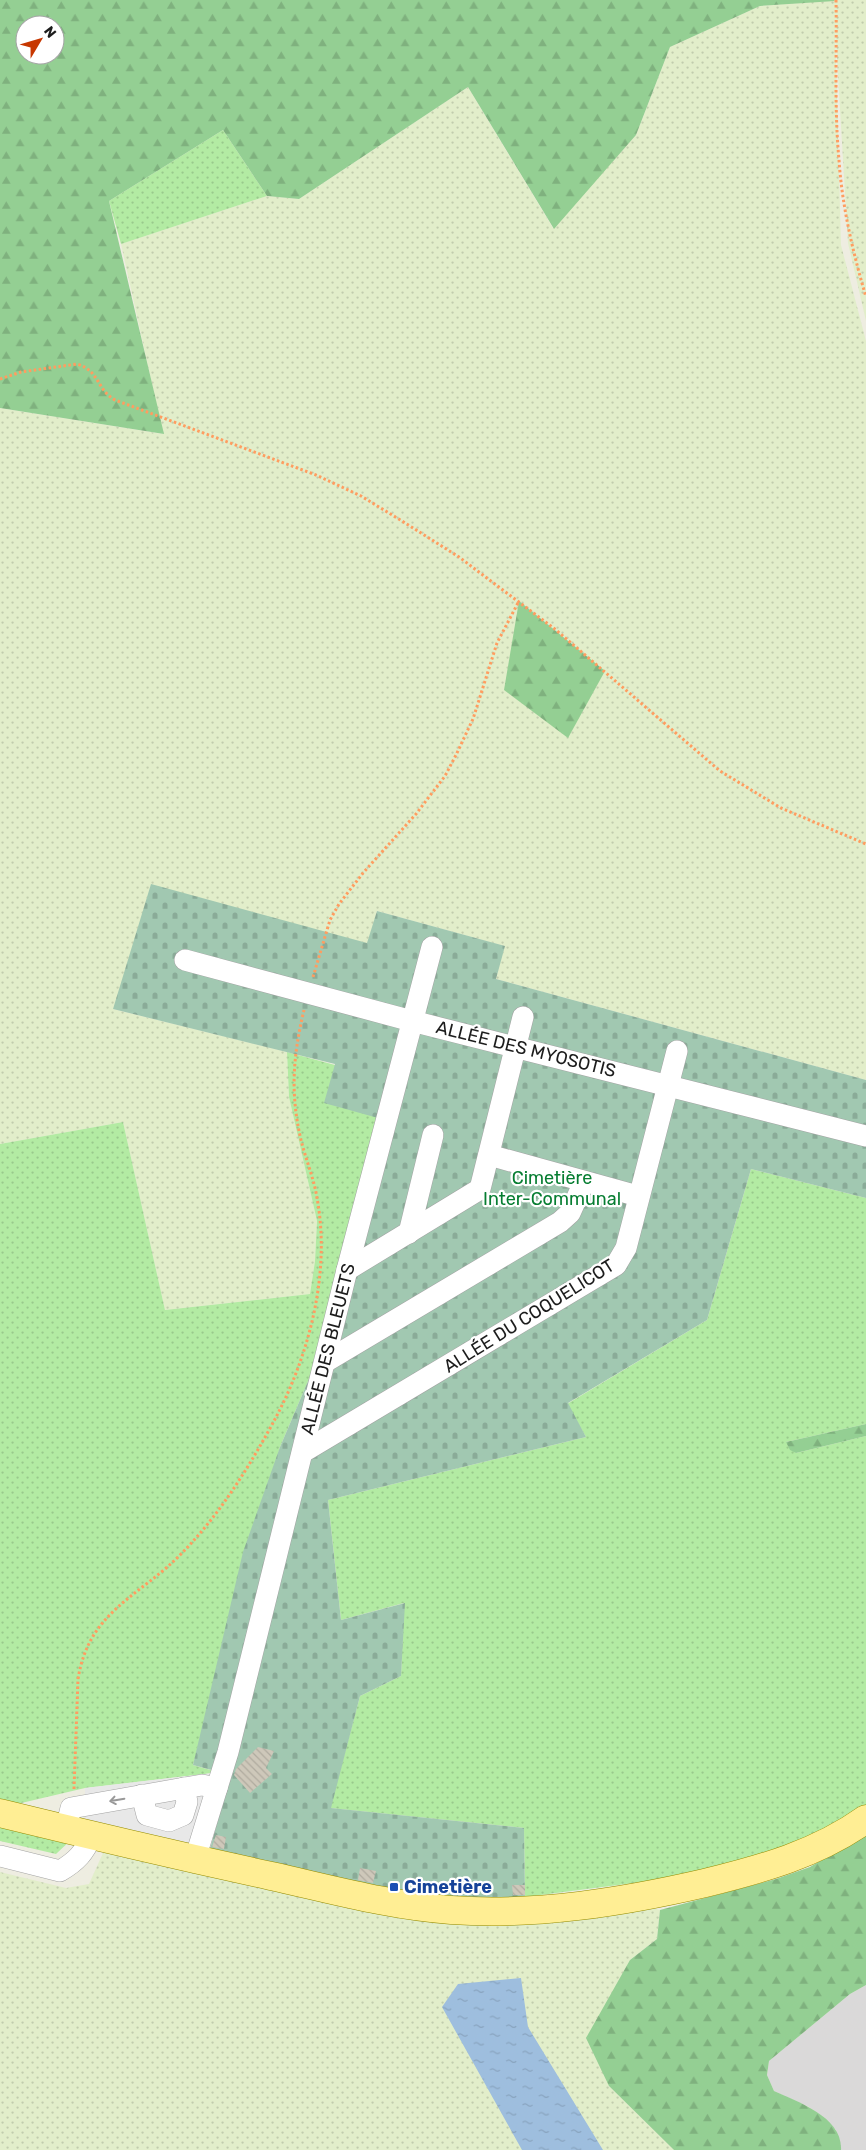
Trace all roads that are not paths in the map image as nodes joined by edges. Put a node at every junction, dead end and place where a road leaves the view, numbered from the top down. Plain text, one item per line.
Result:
1 (432, 947) dead end
2 (186, 960) dead end
3 (523, 1017) dead end
4 (412, 1021) junction
5 (516, 1045) junction
6 (677, 1051) dead end
7 (669, 1085) junction
8 (433, 1135) dead end
9 (866, 1136) edge
10 (489, 1155) junction
11 (584, 1182) junction
12 (638, 1196) junction
13 (409, 1233) junction
14 (347, 1270) junction
15 (325, 1362) junction
16 (303, 1452) junction
17 (184, 1788) junction
18 (217, 1788) junction
19 (142, 1795) junction
20 (0, 1813) edge
21 (866, 1819) edge
22 (76, 1824) junction
23 (0, 1856) edge
24 (195, 1859) junction

1 - 4 street, ALLÉE DES BLEUETS
2 - 4 street, ALLÉE DES MYOSOTIS
3 - 5 street
4 - 5 street, ALLÉE DES MYOSOTIS
4 - 14 street, ALLÉE DES BLEUETS
5 - 7 street, ALLÉE DES MYOSOTIS
5 - 10 street
6 - 7 street, ALLÉE DU COQUELICOT
7 - 9 street, ALLÉE DES MYOSOTIS
7 - 12 street, ALLÉE DU COQUELICOT
8 - 13 street
10 - 11 street
10 - 13 street
11 - 12 street
11 - 15 street
12 - 16 street, ALLÉE DU COQUELICOT
13 - 14 street
14 - 15 street, ALLÉE DES BLEUETS
15 - 16 street, ALLÉE DES BLEUETS
16 - 18 street, ALLÉE DES BLEUETS
17 - 18 street
17 - 19 street
17 - 19 street
18 - 24 street, ALLÉE DES BLEUETS
19 -> 22 street
20 - 22 main road
21 - 24 main road
22 - 23 street
22 - 24 main road

